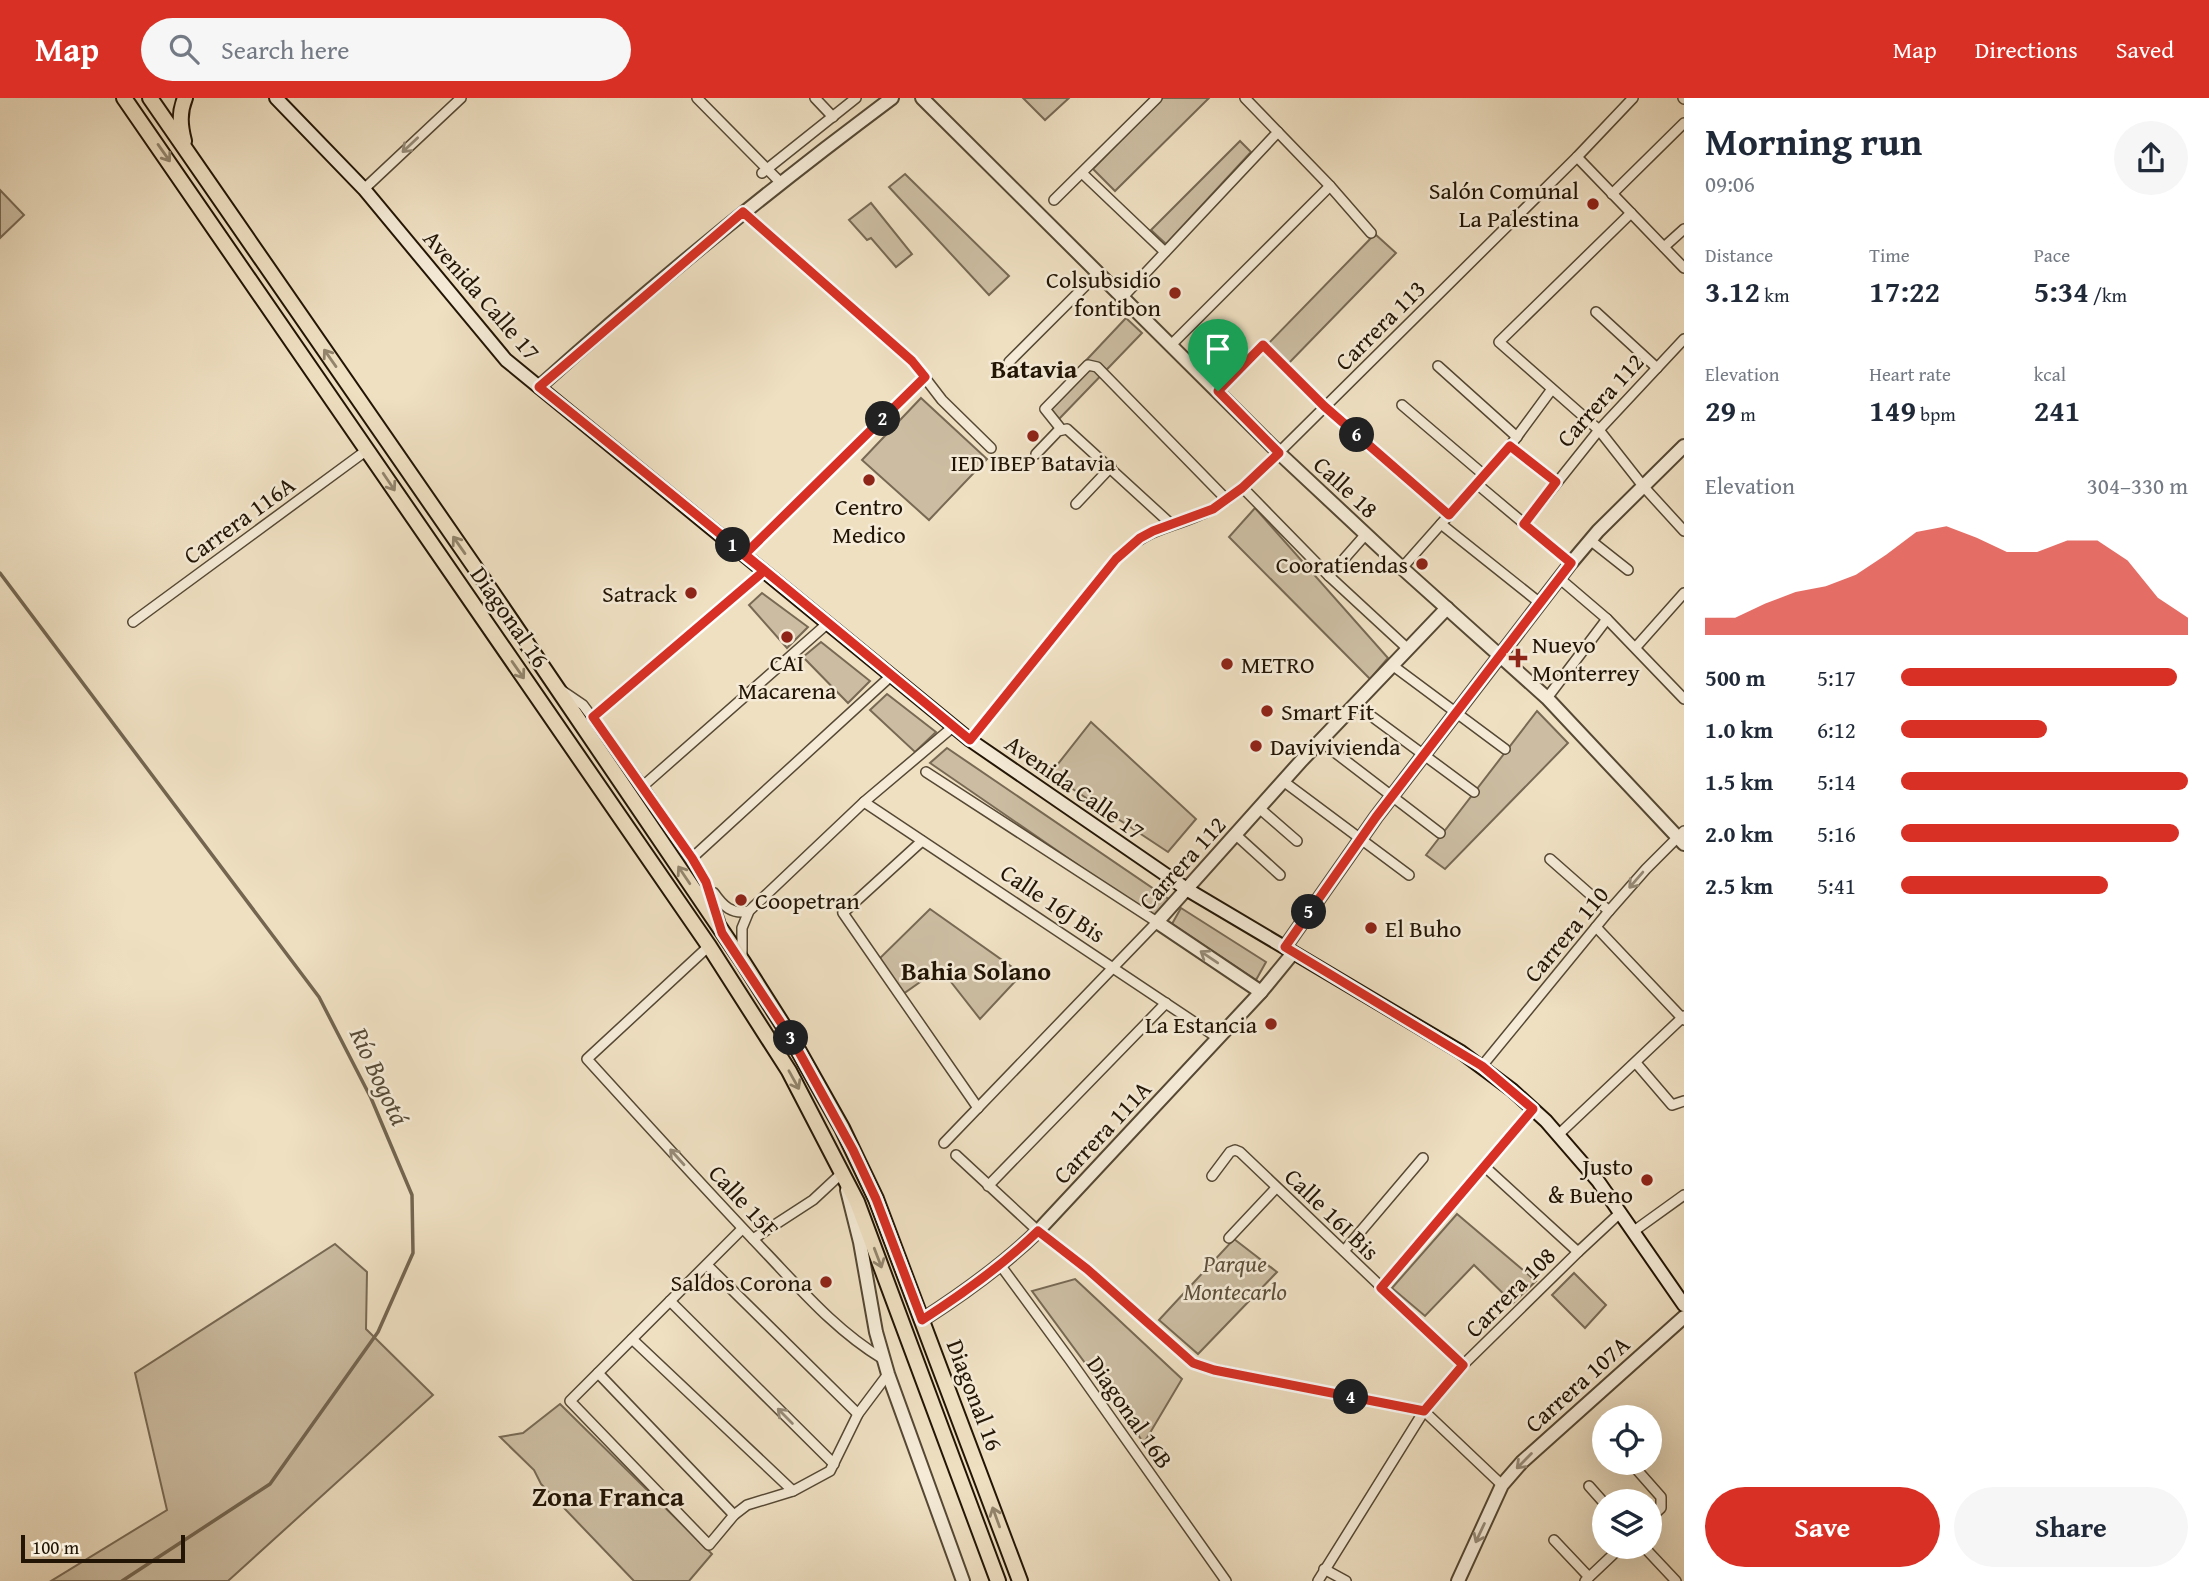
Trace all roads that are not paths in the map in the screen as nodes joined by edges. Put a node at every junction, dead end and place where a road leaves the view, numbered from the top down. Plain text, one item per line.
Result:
1 (124, 98) edge
2 (150, 98) edge
3 (185, 98) edge
4 (276, 98) edge
5 (698, 98) edge
6 (815, 98) edge
7 (856, 98) edge
8 (892, 98) edge
9 (922, 98) edge
10 (1157, 98) edge
11 (1245, 98) edge
12 (1633, 98) edge
13 (457, 99) edge
14 (833, 117) junction
15 (1684, 123) edge
16 (1278, 132) junction
17 (186, 149) junction
18 (1577, 157) junction
19 (765, 170) junction
20 (1083, 174) junction
21 (777, 185) junction
22 (1330, 186) junction
23 (364, 189) junction
24 (1612, 194) junction
25 (1054, 200) dead end
26 (743, 212) junction
27 (1631, 213) junction
28 (1684, 229) edge
29 (1371, 233) dead end
30 (1664, 247) junction
31 (1165, 252) junction
32 (1684, 268) edge
33 (1098, 273) junction
34 (1123, 297) junction
35 (1596, 313) dead end
36 (1684, 339) edge
37 (1171, 345) junction
38 (1009, 362) dead end
39 (1438, 366) dead end
40 (1657, 368) junction
41 (925, 377) junction
42 (539, 387) junction
43 (1552, 389) junction
44 (1218, 391) junction
45 (1402, 405) dead end
46 (1324, 406) junction
47 (1061, 429) junction
48 (1599, 430) junction
49 (1517, 437) junction
50 (1510, 446) junction
51 (1684, 446) edge
52 (990, 448) dead end
53 (367, 450) junction
54 (1279, 453) junction
55 (1036, 454) dead end
56 (1111, 467) junction
57 (1484, 475) junction
58 (1556, 482) junction
59 (1477, 484) junction
60 (1643, 486) junction
61 (1242, 488) junction
62 (1227, 500) junction
63 (1076, 504) dead end
64 (1449, 515) junction
65 (1172, 524) junction
66 (1441, 524) junction
67 (1524, 524) junction
68 (1684, 531) edge
69 (1366, 534) junction
70 (1590, 540) junction
71 (744, 555) junction
72 (1571, 563) junction
73 (1402, 568) junction
74 (1628, 570) dead end
75 (764, 571) junction
76 (1329, 576) junction
77 (1559, 578) junction
78 (1684, 593) edge
79 (1539, 603) junction
80 (1447, 608) junction
81 (1607, 619) junction
82 (133, 622) dead end
83 (828, 623) junction
84 (1636, 647) junction
85 (1408, 649) junction
86 (1499, 654) junction
87 (1392, 665) junction
88 (891, 675) junction
89 (557, 687) junction
90 (1547, 698) junction
91 (1684, 699) edge
92 (1355, 704) junction
93 (1455, 712) junction
94 (593, 717) junction
95 (954, 726) junction
96 (970, 740) junction
97 (1320, 741) junction
98 (1505, 749) dead end
99 (1423, 754) junction
100 (926, 772) dead end
101 (1283, 781) junction
102 (643, 786) junction
103 (1475, 792) dead end
104 (1391, 796) junction
105 (864, 802) junction
106 (1259, 808) junction
107 (1440, 833) dead end
108 (1236, 835) junction
109 (1682, 838) edge
110 (1360, 839) junction
111 (922, 841) junction
112 (1297, 841) dead end
113 (692, 858) junction
114 (1550, 859) dead end
115 (1280, 875) dead end
116 (1409, 875) dead end
117 (706, 882) junction
118 (1188, 890) junction
119 (749, 911) junction
120 (1609, 911) junction
121 (1157, 922) junction
122 (1596, 927) junction
123 (722, 933) junction
124 (709, 946) junction
125 (1289, 950) junction
126 (743, 962) junction
127 (1113, 968) junction
128 (1261, 992) junction
129 (1166, 1003) junction
130 (1683, 1018) edge
131 (1218, 1038) junction
132 (1636, 1063) junction
133 (1482, 1066) junction
134 (1684, 1101) edge
135 (978, 1108) junction
136 (1533, 1109) junction
137 (1558, 1135) junction
138 (944, 1143) dead end
139 (956, 1155) dead end
140 (1423, 1158) dead end
141 (1484, 1166) junction
142 (842, 1172) junction
143 (1212, 1176) dead end
144 (988, 1186) junction
145 (1276, 1188) junction
146 (1684, 1195) edge
147 (1621, 1212) junction
148 (743, 1229) junction
149 (1038, 1231) junction
150 (1634, 1231) junction
151 (1229, 1238) dead end
152 (753, 1239) junction
153 (1344, 1251) junction
154 (1578, 1252) junction
155 (707, 1265) junction
156 (1001, 1266) junction
157 (1381, 1288) junction
158 (670, 1301) junction
159 (1684, 1305) edge
160 (1684, 1317) edge
161 (922, 1320) junction
162 (632, 1339) junction
163 (883, 1359) junction
164 (1463, 1365) junction
165 (598, 1373) junction
166 (888, 1374) junction
167 (1424, 1411) junction
168 (858, 1414) junction
169 (834, 1464) junction
170 (1642, 1475) edge
171 (1502, 1485) junction
172 (1589, 1486) dead end
173 (1592, 1489) edge
174 (1654, 1489) edge
175 (793, 1491) junction
176 (734, 1515) junction
177 (1554, 1541) dead end
178 (1608, 1559) edge
179 (1655, 1559) edge
180 (1325, 1569) junction
181 (1587, 1579) edge
182 (963, 1581) edge
183 (998, 1581) edge
184 (1020, 1581) edge
185 (1226, 1581) edge
186 (1318, 1581) edge
187 (1346, 1581) edge
188 (1458, 1581) edge
189 (1676, 1581) edge

1 -> 53 main road, Diagonal 16
2 - 17 main road, Diagonal 16
3 - 17 main road
4 - 23 street, Avenida Calle 17
5 - 19 street
6 - 14 street
7 - 14 street
8 - 21 street
9 - 33 street, Calle 18
10 - 20 street
11 - 16 street
12 - 18 street, Carrera 113
13 -> 23 street
14 - 19 street
15 - 24 street
16 - 22 street
16 - 31 street
89 -> 17 main road, Diagonal 16
18 - 24 street
18 - 46 street, Carrera 113
19 - 21 street
20 - 25 street
20 - 31 street
21 - 26 street
22 - 29 street
22 - 37 street
23 - 42 street, Avenida Calle 17
24 - 27 street
26 - 41 street
26 - 42 street
27 - 30 street
27 - 43 street
28 - 30 street
30 - 32 street
31 - 34 street
33 - 34 street, Calle 18
33 - 38 street
34 - 37 street, Calle 18
35 - 40 street
36 - 40 street, Carrera 112
37 - 44 street, Calle 18
39 - 49 street
40 - 48 street, Carrera 112
41 - 52 street
41 - 71 street
42 - 71 street, Avenida Calle 17
43 - 48 street
43 - 49 street
44 - 46 street
44 - 54 street, Calle 18
45 - 57 street
46 - 54 street, Carrera 113
46 - 64 street
47 - 55 street
47 - 56 street
47 - 62 street
48 - 58 street, Carrera 112
48 - 60 street
49 - 50 street
50 - 57 street
50 - 58 street
51 - 60 street, Carrera 111A
53 - 82 street, Carrera 116A
53 -> 124 main road, Diagonal 16
54 - 61 street, Carrera 113
54 - 69 street, Calle 18
56 - 63 street
56 - 65 street
57 - 59 street
58 - 67 street, Carrera 112
59 - 64 street
59 - 67 street
60 - 68 street
60 - 70 street, Carrera 111A
61 - 62 street, Carrera 113
61 - 76 street
62 - 65 street, Carrera 113
64 - 66 street
65 - 96 street, Carrera 113
66 - 73 street
66 - 79 street
67 - 72 street
69 - 73 street, Calle 18
69 - 76 street
70 - 72 street, Carrera 111A
70 - 74 street
71 - 75 street, Avenida Calle 17
72 - 77 street, Carrera 111A
73 - 80 street, Calle 18
75 - 83 street, Avenida Calle 17
75 - 94 street
76 - 85 street
77 - 79 street, Carrera 111A
77 - 81 street
78 - 84 street
79 - 86 street, Carrera 111A
80 - 85 street, Carrera 112
80 - 86 street, Calle 18
81 - 84 street
81 - 90 street
83 - 88 street, Avenida Calle 17
83 - 102 street
84 - 91 street
85 - 87 street, Carrera 112
86 - 90 street, Calle 18
86 - 93 street, Carrera 111A
87 - 92 street, Carrera 112
87 - 93 street
88 - 95 street, Avenida Calle 17
88 - 113 street
89 - 94 street, Diagonal 16
123 -> 89 main road, Diagonal 16
90 - 109 street, Calle 18
92 - 97 street, Carrera 112
92 - 99 street
93 - 98 street
93 - 99 street, Carrera 111A
94 - 102 street, Diagonal 16
95 - 96 street, Avenida Calle 17
95 - 105 street
96 - 118 street, Avenida Calle 17
97 - 101 street, Carrera 112
97 - 104 street
99 - 103 street
99 - 104 street, Carrera 111A
100 - 121 street, Calle 16J Bis
101 - 106 street, Carrera 112
101 - 110 street
102 - 113 street, Diagonal 16
104 - 107 street
104 - 110 street, Carrera 111A
105 - 111 street, Calle 16J Bis
105 - 119 street
106 - 108 street, Carrera 112
106 - 112 street
108 - 115 street
108 - 118 street, Carrera 112
109 -> 120 street, Carrera 110
110 - 116 street
110 - 125 street, Carrera 111A
111 - 127 street, Calle 16J Bis
111 - 135 street
113 - 117 street, Diagonal 16
114 - 120 street
117 - 119 street
117 - 123 street, Diagonal 16
118 - 121 street, Carrera 112
118 - 125 street, Avenida Calle 17
119 - 126 street
120 - 122 street, Carrera 110
121 - 127 street, Carrera 112
128 -> 121 street, Calle 16J Bis
122 - 130 street
122 - 133 street, Carrera 110
123 - 126 main road, Diagonal 16
124 -> 142 main road, Diagonal 16
148 -> 124 street, Calle 15F
125 - 128 street, Carrera 111A
125 - 133 street, Avenida Calle 17
126 - 161 main road, Diagonal 16
127 - 129 street, Calle 16J Bis
127 - 135 street, Carrera 112
128 - 131 street, Carrera 111A
129 - 131 street, Calle 16J Bis
129 - 144 street
130 - 132 street
131 - 149 street, Carrera 111A
132 - 134 street
132 - 137 street
133 - 136 street, Avenida Calle 17
135 - 138 street, Carrera 112
136 - 137 street, Avenida Calle 17
136 - 141 street
137 - 147 street, Avenida Calle 17
139 - 144 street
140 - 153 street
141 - 154 street
141 - 157 street
142 - 152 street
142 - 163 street, Diagonal 16
142 -> 183 main road, Diagonal 16
143 - 145 street, Calle 16I Bis
144 - 149 street
145 - 151 street
145 - 153 street, Calle 16I Bis
146 - 150 street
147 - 150 street, Avenida Calle 17
147 - 154 street, Carrera 108
148 - 152 street, Calle 15F
148 - 155 street
149 - 156 street, Carrera 111A
149 - 167 street
150 - 159 street, Avenida Calle 17
152 - 163 street, Calle 15F
153 - 157 street, Calle 16I Bis
154 - 164 street, Carrera 108
155 - 158 street
155 - 168 street
156 - 161 street, Carrera 111A
156 - 185 street, Diagonal 16B
157 - 164 street, Calle 16I Bis
158 - 162 street
169 -> 158 street
160 -> 171 street, Carrera 107A
184 -> 161 main road, Diagonal 16
162 - 165 street
162 - 175 street
163 - 166 street, Diagonal 16
164 - 167 street, Carrera 108
165 - 176 street
165 - 176 street
166 - 168 street
166 - 182 street, Diagonal 16
167 - 171 street
167 - 180 street, Carrera 108
168 - 169 street
169 - 175 street
170 - 174 street
171 -> 188 street, Carrera 107A
172 - 173 street
175 - 176 street
177 - 181 street
178 - 181 street
179 - 189 street
180 - 186 street, Carrera 108
180 - 187 street

